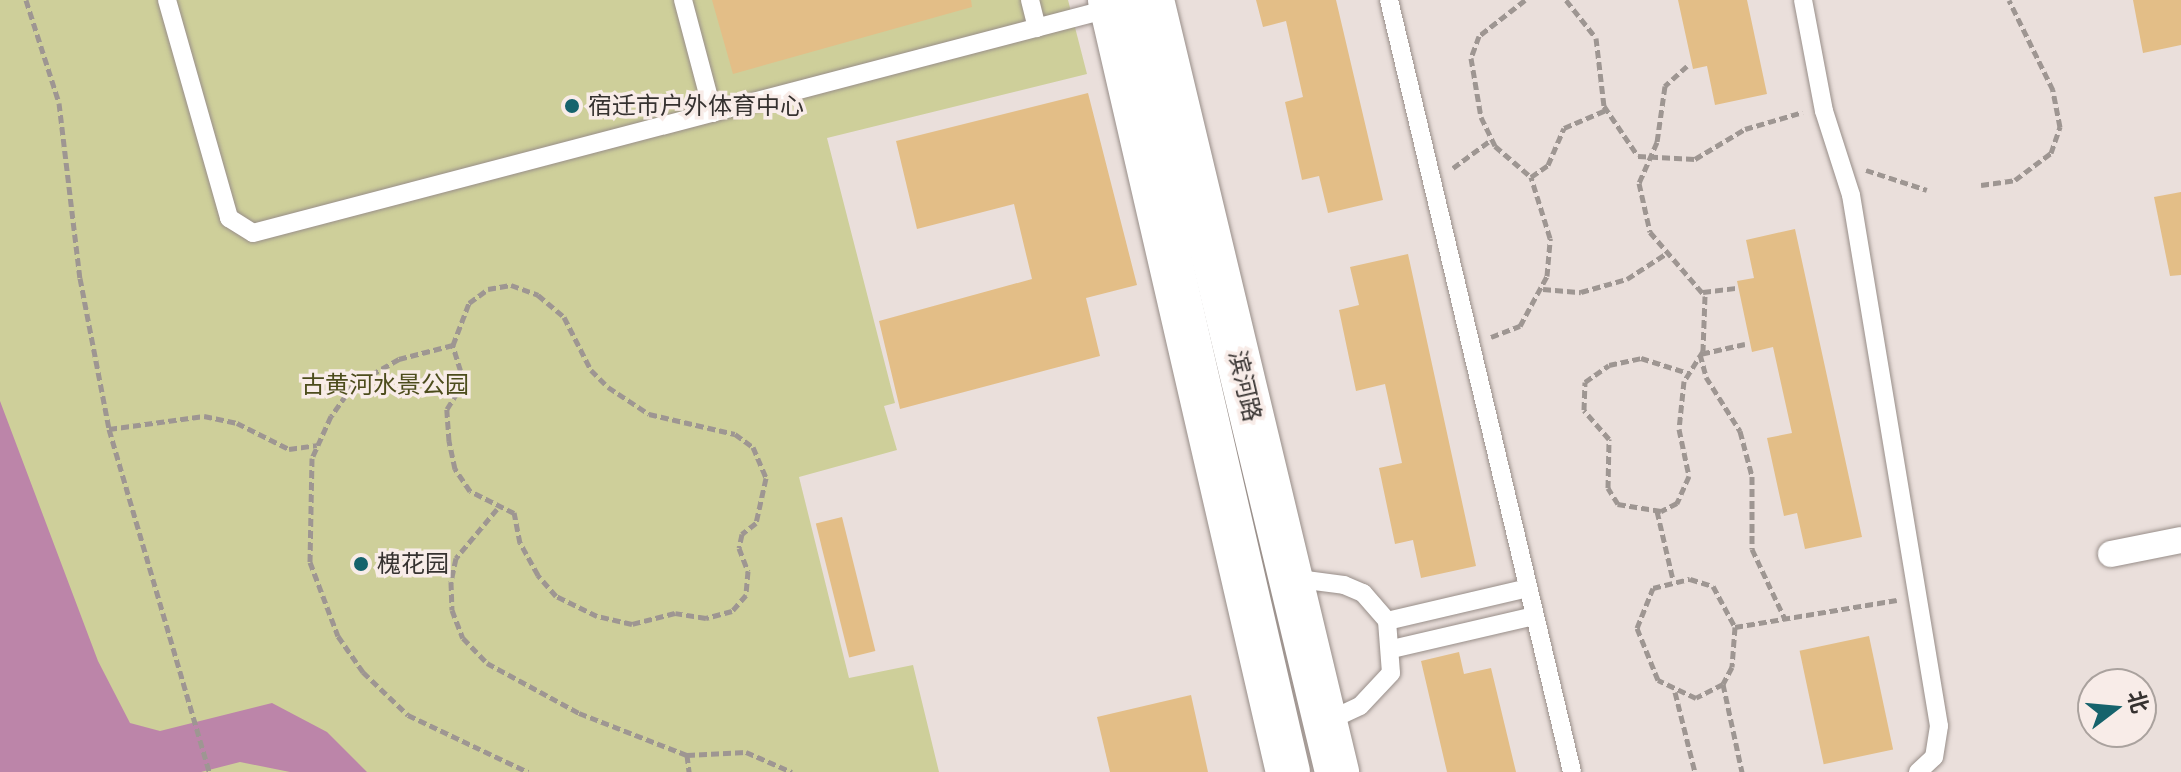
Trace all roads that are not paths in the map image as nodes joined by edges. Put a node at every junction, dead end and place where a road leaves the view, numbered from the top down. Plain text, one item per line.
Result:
1 (167, 0) edge
2 (683, 0) edge
3 (1030, 0) edge
4 (1389, 0) edge
5 (1803, 0) edge
6 (1125, 3) edge
7 (1037, 28) junction
8 (713, 113) junction
9 (2181, 540) edge
10 (2111, 554) dead end
11 (1291, 578) junction
12 (1528, 588) junction
13 (1534, 616) junction
14 (1387, 621) junction
15 (1392, 649) junction
16 (1325, 722) junction
17 (1288, 772) edge
18 (1337, 772) edge
19 (1572, 772) edge
20 (1918, 772) edge

1 - 8 lane
2 - 8 lane
3 - 7 lane
4 - 12 lane
5 - 20 lane
6 - 7 lane
6 - 11 main road, 滨河路
6 - 17 main road, 滨河路
7 - 8 lane
9 - 10 street
11 - 14 lane
11 - 16 main road, 滨河路
12 - 13 lane
12 - 14 lane
13 - 15 lane
13 - 19 lane
14 - 15 lane
15 - 16 lane
16 - 18 main road, 滨河路

